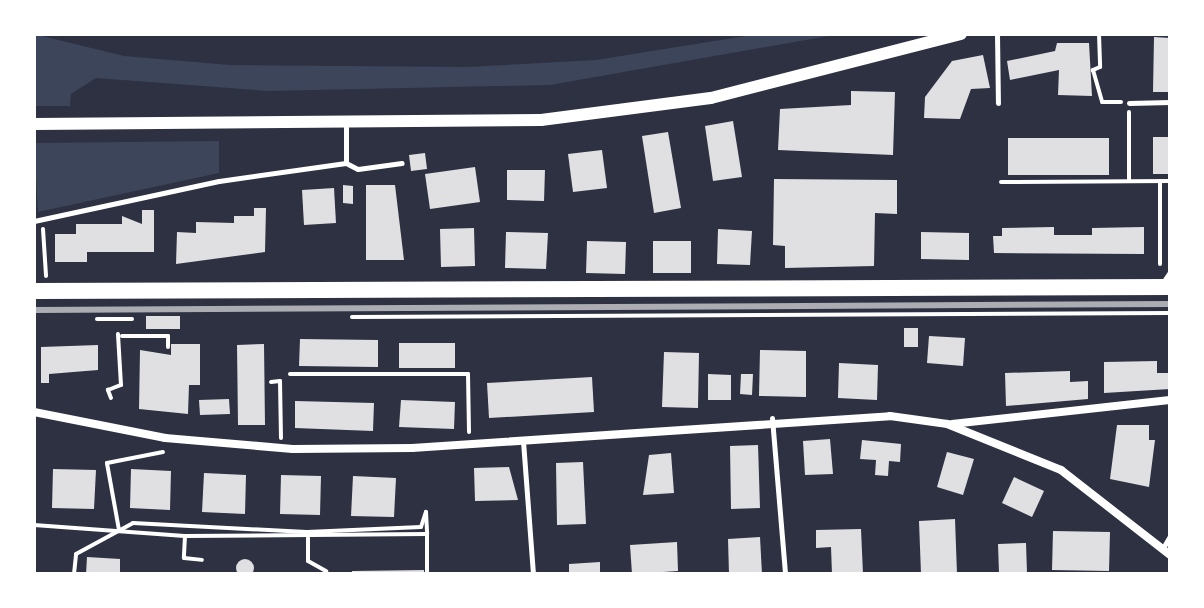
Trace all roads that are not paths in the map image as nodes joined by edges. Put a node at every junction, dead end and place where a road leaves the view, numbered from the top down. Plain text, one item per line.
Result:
1 (961, 34) edge
2 (997, 34) edge
3 (1170, 102) edge
4 (998, 103) dead end
5 (1129, 103) road end
6 (346, 122) junction
7 (34, 124) edge
8 (346, 163) junction
9 (402, 163) dead end
10 (34, 221) edge
11 (1170, 272) edge
12 (1165, 287) edge
13 (34, 291) edge
14 (1170, 400) edge
15 (34, 412) edge
16 (772, 418) junction
17 (947, 424) junction
18 (523, 440) junction
19 (1170, 536) edge
20 (1163, 548) junction
21 (1170, 555) edge
22 (533, 574) edge
23 (785, 574) edge

1 - 6 street
2 - 4 lane
3 - 5 lane
6 - 7 street
6 - 8 lane
8 - 9 lane
8 - 10 lane
11 - 12 lane
12 - 13 main road
14 - 17 street
15 - 18 street
16 - 17 street
16 - 18 street
16 - 23 lane
17 - 20 street
18 - 22 lane
19 - 20 lane
20 - 21 street

